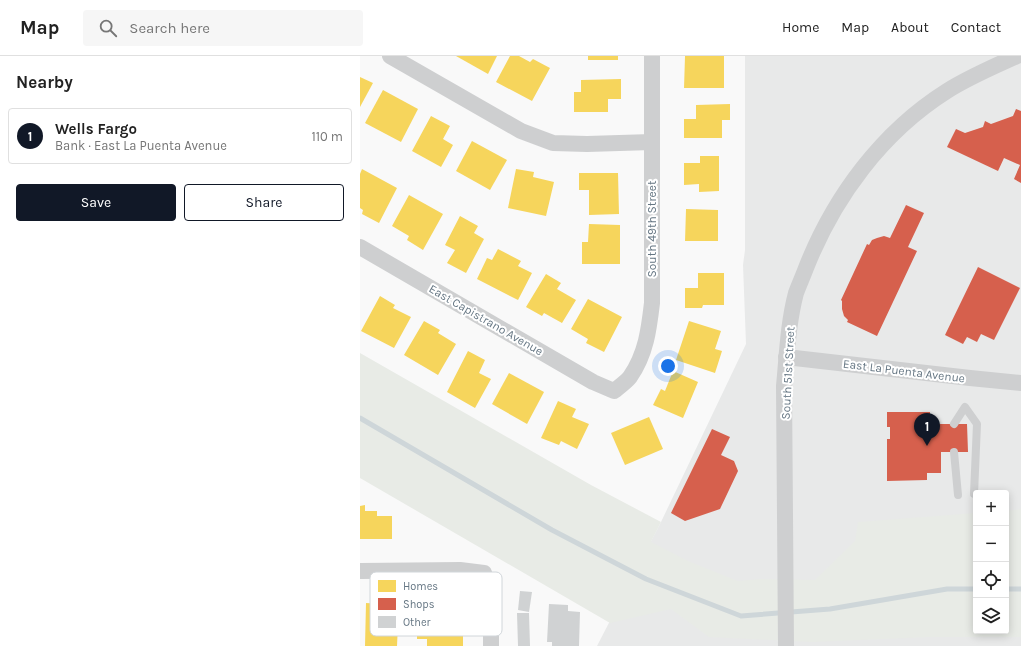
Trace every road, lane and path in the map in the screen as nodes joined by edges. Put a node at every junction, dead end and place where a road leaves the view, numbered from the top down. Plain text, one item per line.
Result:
1 (390, 56) edge
2 (652, 56) edge
3 (1017, 56) edge
4 (652, 142) junction
5 (360, 247) edge
6 (786, 357) junction
7 (1021, 383) edge
8 (614, 391) joint
9 (954, 424) dead end
10 (954, 452) dead end
11 (974, 490) edge
12 (958, 495) dead end
13 (360, 571) edge
14 (476, 572) edge
15 (786, 645) edge

1 - 4 street
2 - 4 street, South 49th Street
3 - 6 street, South 51st Street
4 - 8 street, South 49th Street
5 - 8 street, East Capistrano Avenue
6 - 7 street, East La Puenta Avenue
6 - 15 street, South 51st Street
9 - 11 lane
10 - 12 lane
13 - 14 street

